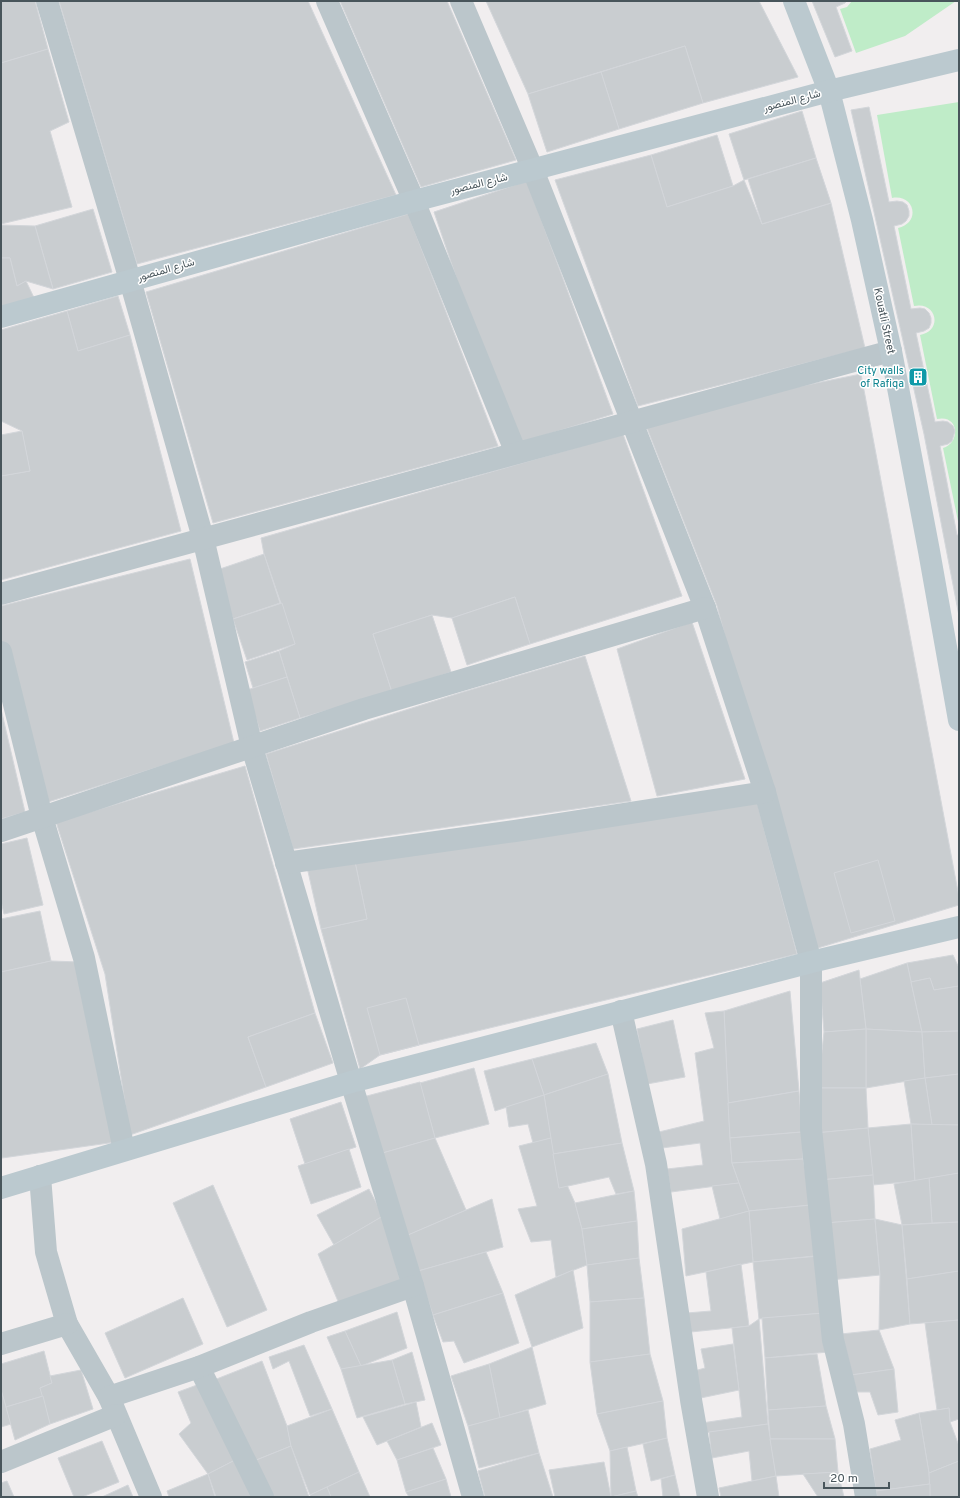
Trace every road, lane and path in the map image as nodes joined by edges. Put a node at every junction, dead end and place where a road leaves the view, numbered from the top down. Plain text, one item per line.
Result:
1 (47, 1) edge
2 (327, 1) edge
3 (461, 1) edge
4 (794, 1) edge
5 (959, 60) edge
6 (829, 91) junction
7 (533, 170) junction
8 (414, 201) junction
9 (130, 280) junction
10 (1, 317) edge
11 (891, 351) junction
12 (631, 422) junction
13 (516, 453) junction
14 (203, 538) junction
15 (1, 594) edge
16 (705, 608) junction
17 (1, 652) edge
18 (959, 720) edge
19 (252, 747) junction
20 (765, 792) junction
21 (42, 817) junction
22 (1, 831) edge
23 (286, 863) junction
24 (959, 927) edge
25 (811, 962) junction
26 (621, 1012) junction
27 (351, 1082) junction
28 (124, 1150) junction
29 (40, 1176) junction
30 (1, 1188) edge
31 (413, 1286) junction
32 (67, 1324) junction
33 (1, 1344) edge
34 (199, 1367) junction
35 (112, 1406) junction
36 (1, 1462) edge
37 (151, 1497) edge
38 (264, 1497) edge
39 (473, 1497) edge
40 (708, 1497) edge
41 (866, 1497) edge

1 - 9 street
2 - 8 street
3 - 7 street
4 - 6 street, Kouatli Street
5 - 6 street, شارع المنصور
6 - 7 street, شارع المنصور
6 - 11 street, Kouatli Street
7 - 8 street, شارع المنصور
7 - 12 street
8 - 9 street, شارع المنصور
8 - 13 street
9 - 10 street, شارع المنصور
9 - 14 street
11 - 12 street
11 - 18 street, Kouatli Street
12 - 13 street
12 - 16 street
13 - 14 street
14 - 15 street
14 - 19 street
16 - 19 street
16 - 20 street
17 - 21 street
19 - 21 street
19 - 23 street
20 - 23 street
20 - 25 street
21 - 22 street
21 - 28 street
23 - 27 street
24 - 25 street
25 - 26 street
25 - 41 street
26 - 27 street
26 - 40 street
27 - 28 street
27 - 31 street
28 - 29 street
29 - 30 street
29 - 32 street
31 - 34 street
31 - 39 street
32 - 33 street
32 - 35 street
34 - 35 street
34 - 38 street
35 - 36 street
35 - 37 street

